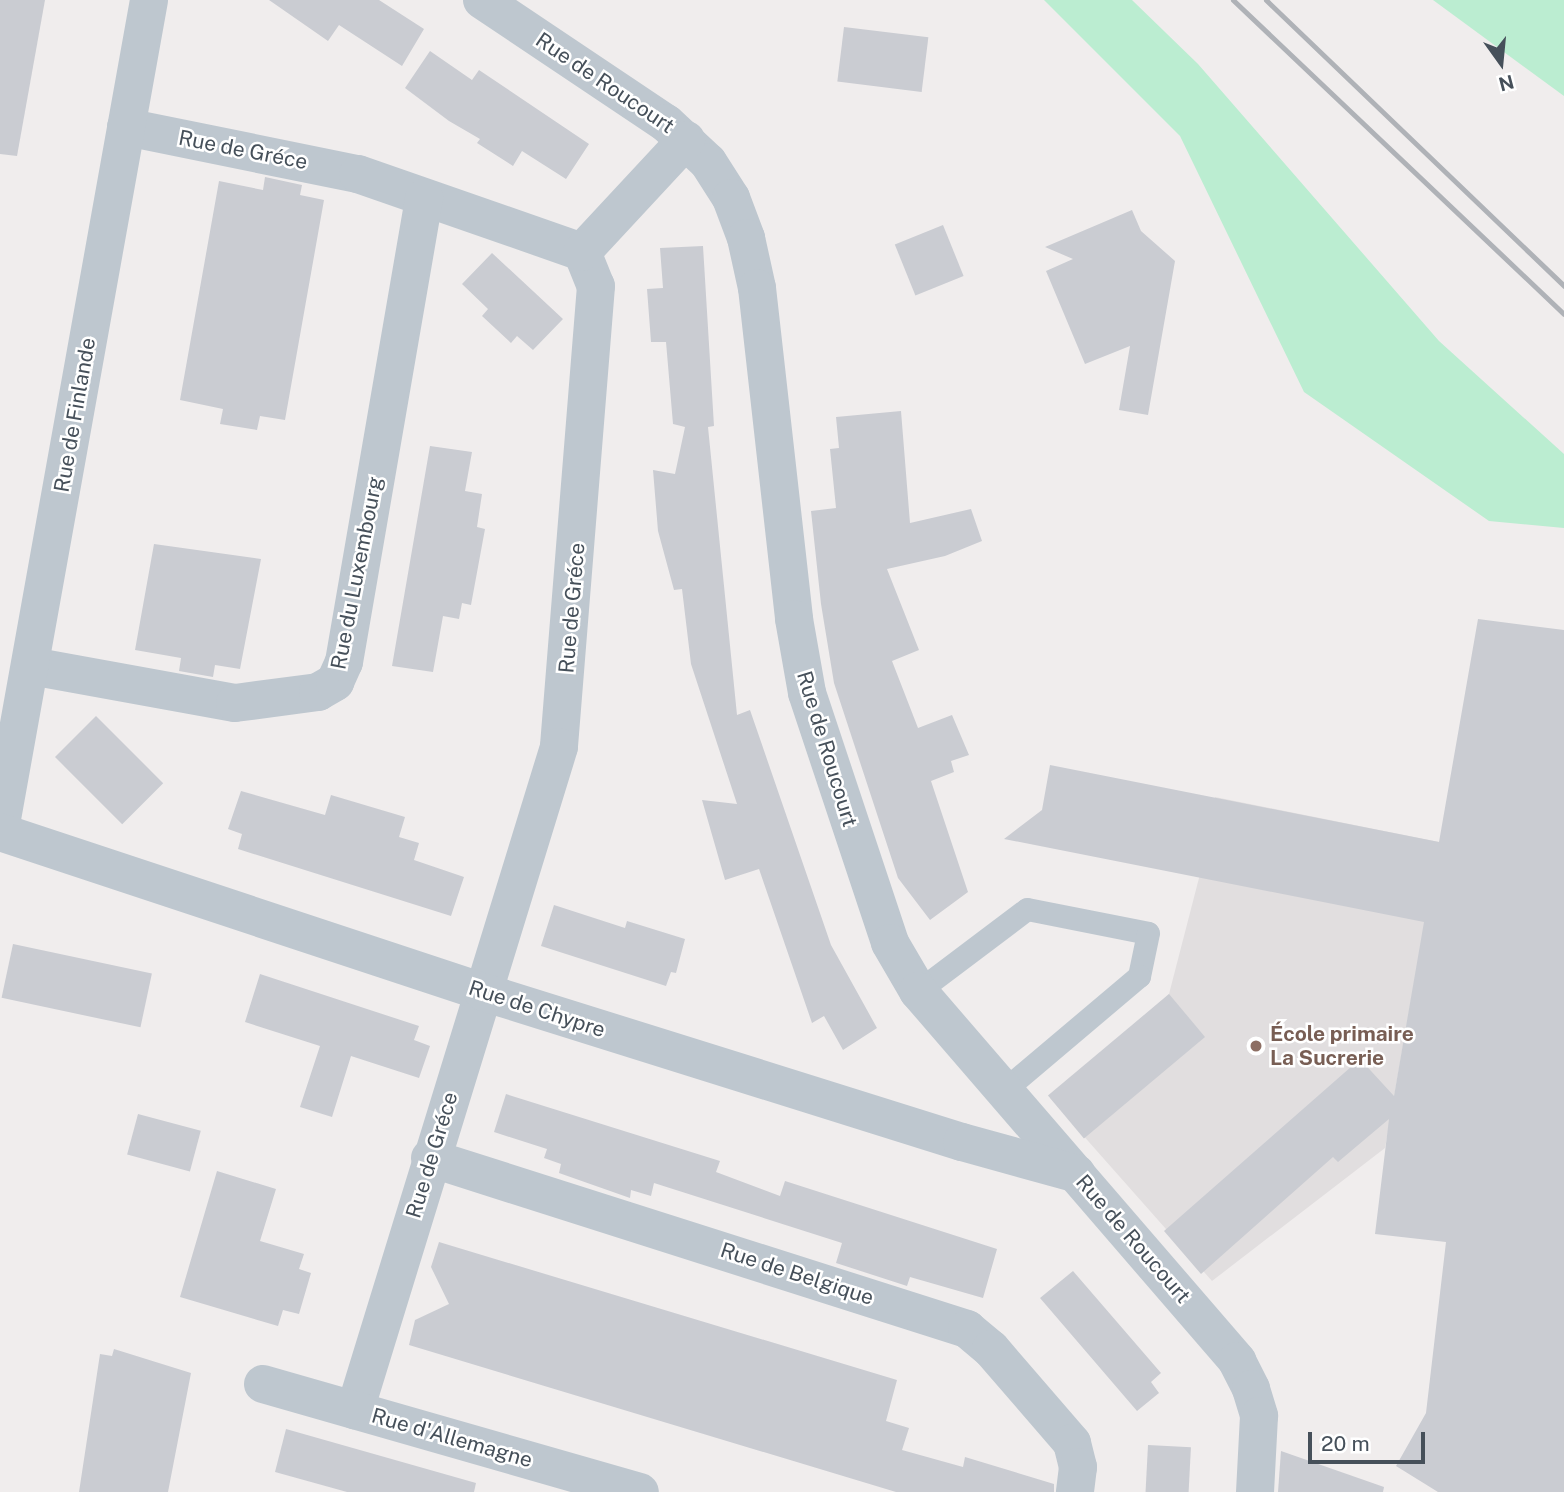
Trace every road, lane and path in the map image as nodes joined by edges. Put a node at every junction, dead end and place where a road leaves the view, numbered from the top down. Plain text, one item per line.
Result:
1 (149, 0) edge
2 (482, 0) edge
3 (126, 127) junction
4 (687, 140) junction
5 (424, 198) junction
6 (582, 252) junction
7 (31, 666) junction
8 (0, 831) edge
9 (918, 991) junction
10 (483, 992) junction
11 (1004, 1090) junction
12 (430, 1158) junction
13 (1077, 1174) junction
14 (263, 1384) dead end
15 (355, 1410) junction
16 (640, 1492) edge
17 (1075, 1492) edge
18 (1255, 1492) edge

1 - 3 street, Rue de Finlande
2 - 4 street, Rue de Roucourt
3 - 5 street, Rue de Gréce
3 - 7 street, Rue de Finlande
4 - 6 street
4 - 9 street, Rue de Roucourt
5 - 6 street, Rue de Gréce
5 - 7 street, Rue du Luxembourg
6 - 10 street, Rue de Gréce
7 - 8 street, Rue de Finlande
8 - 10 street, Rue de Chypre
9 - 11 street, Rue de Roucourt
9 - 11 lane
10 - 12 street, Rue de Gréce
10 - 13 street, Rue de Chypre
11 - 13 street, Rue de Roucourt
12 - 15 street, Rue de Gréce
12 - 17 street, Rue de Belgique
13 - 18 street, Rue de Roucourt
14 - 15 street, Rue d'Allemagne
15 - 16 street, Rue d'Allemagne

